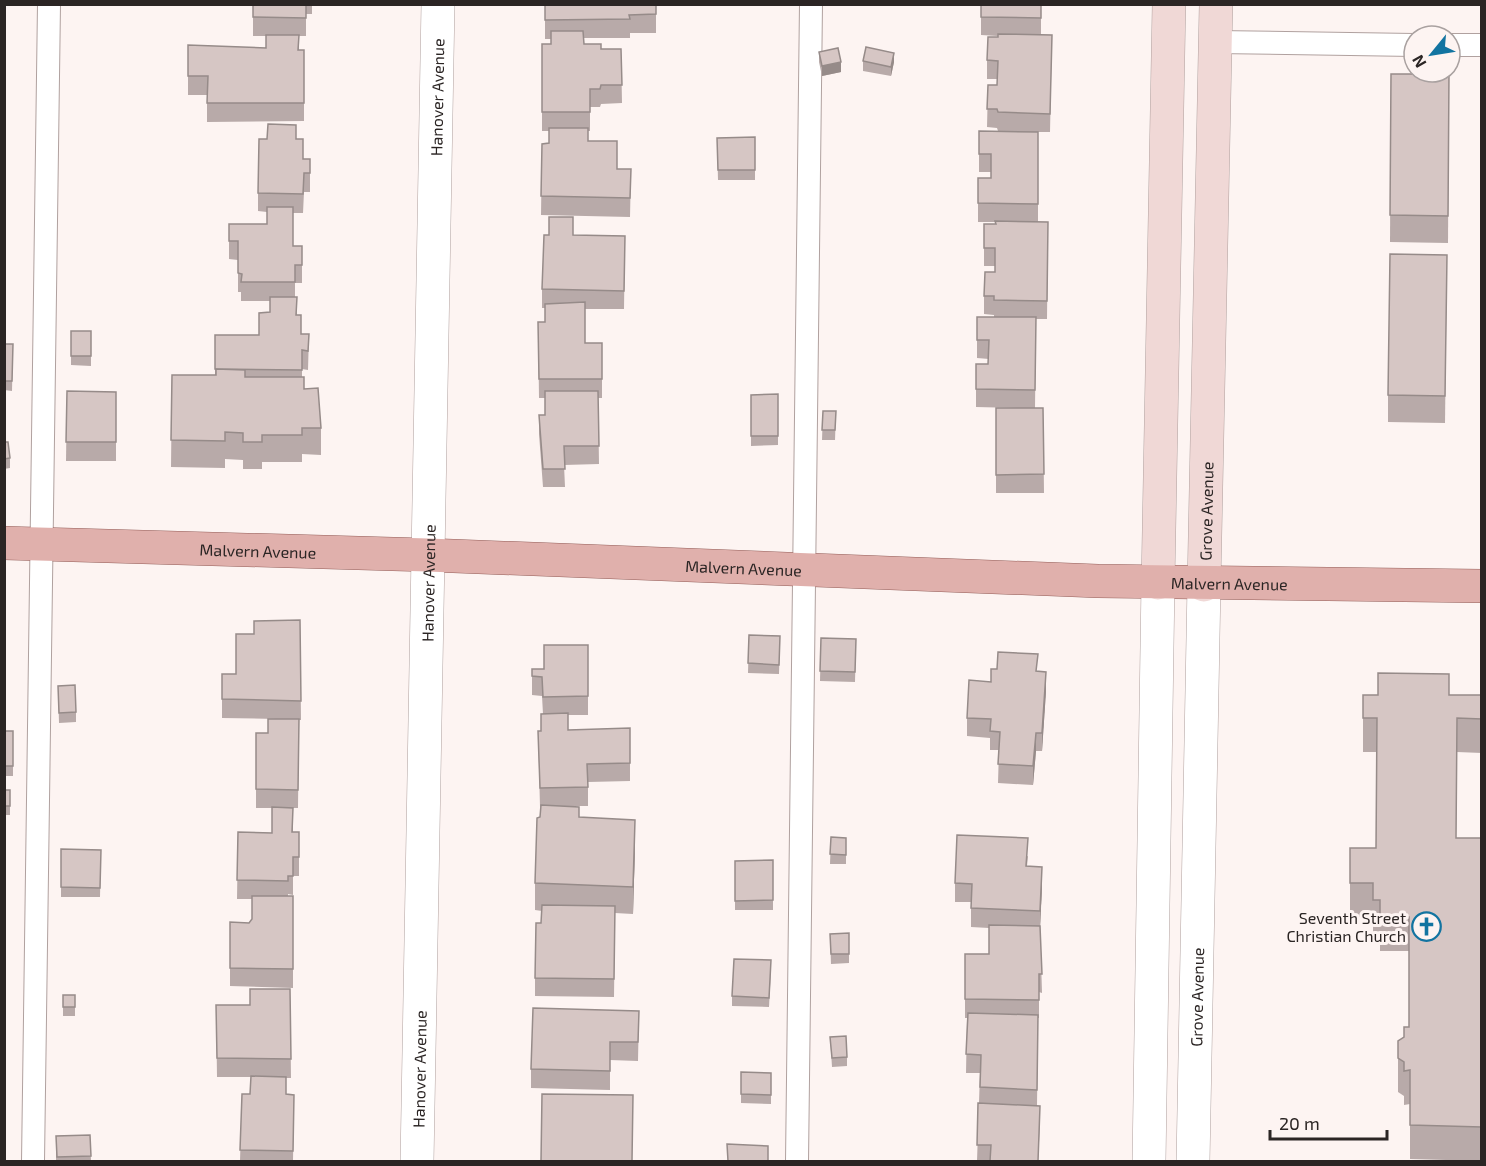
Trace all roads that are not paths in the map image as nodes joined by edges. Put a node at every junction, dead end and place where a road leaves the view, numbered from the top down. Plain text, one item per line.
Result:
1 (49, 4) edge
2 (438, 4) edge
3 (811, 4) edge
4 (1169, 4) edge
5 (1216, 4) edge
6 (1216, 42) junction
7 (1402, 45) edge
8 (1462, 45) edge
9 (1482, 45) edge
10 (4, 543) edge
11 (41, 544) junction
12 (428, 555) junction
13 (803, 569) junction
14 (1158, 583) junction
15 (1204, 585) junction
16 (1482, 586) edge
17 (33, 1161) edge
18 (417, 1161) edge
19 (797, 1161) edge
20 (1149, 1161) edge
21 (1193, 1161) edge

1 - 11 lane
2 - 12 street, Hanover Avenue
3 - 13 lane
4 - 14 main road
5 - 6 main road, Grove Avenue
6 - 7 lane
6 - 15 main road, Grove Avenue
8 - 9 lane
10 - 11 main road, Malvern Avenue
11 - 12 main road, Malvern Avenue
11 - 17 lane
12 - 13 main road, Malvern Avenue
12 - 18 street, Hanover Avenue
13 - 14 main road, Malvern Avenue
13 - 19 lane
14 - 15 main road, Malvern Avenue
14 - 20 street
15 - 16 main road, Malvern Avenue
15 - 21 street, Grove Avenue

